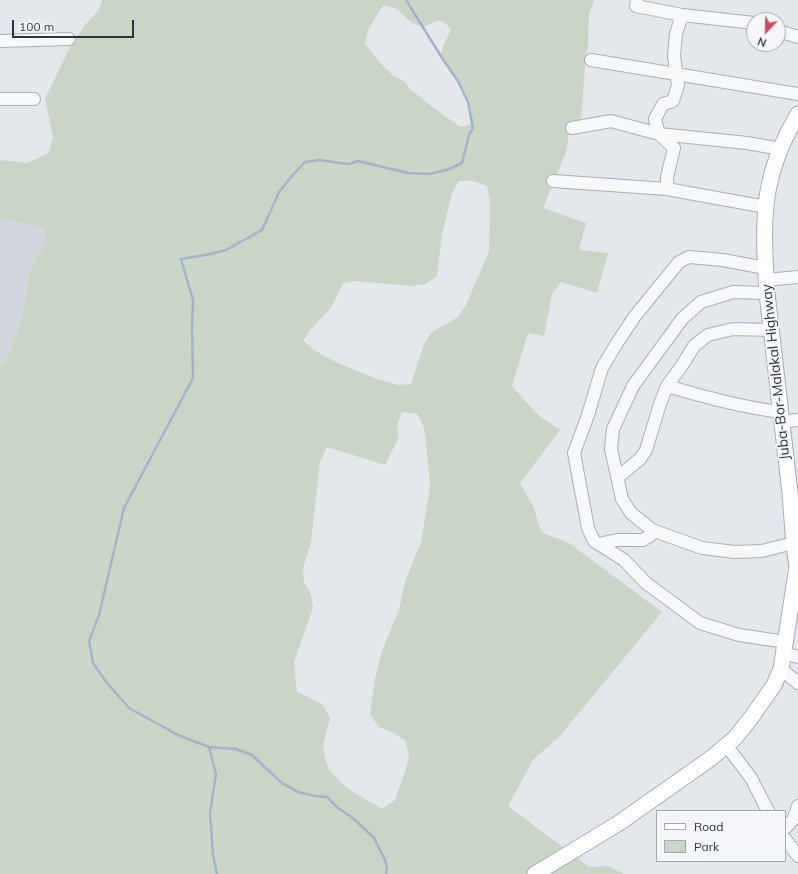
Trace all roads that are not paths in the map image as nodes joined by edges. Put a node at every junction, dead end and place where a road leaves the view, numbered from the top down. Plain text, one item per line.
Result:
1 (637, 0) edge
2 (682, 15) junction
3 (746, 23) edge
4 (786, 33) edge
5 (798, 37) edge
6 (69, 39) dead end
7 (0, 41) edge
8 (591, 60) dead end
9 (676, 73) junction
10 (798, 94) edge
11 (0, 99) edge
12 (34, 99) dead end
13 (798, 114) edge
14 (572, 128) dead end
15 (659, 134) junction
16 (781, 149) junction
17 (553, 181) dead end
18 (666, 189) junction
19 (766, 207) junction
20 (798, 277) edge
21 (766, 281) junction
22 (771, 330) junction
23 (667, 386) junction
24 (780, 417) junction
25 (798, 420) edge
26 (618, 477) junction
27 (656, 532) junction
28 (793, 542) junction
29 (599, 544) junction
30 (784, 648) junction
31 (798, 657) edge
32 (781, 669) junction
33 (798, 683) edge
34 (726, 745) junction
35 (798, 806) edge
36 (767, 810) edge
37 (786, 827) edge
38 (786, 840) edge
39 (798, 856) edge
40 (535, 874) edge

1 - 2 street
2 - 3 street
2 - 9 street
4 - 5 street
6 - 7 street
8 - 9 street
9 - 10 street
9 - 15 street
11 - 12 street
13 - 16 main road, Juba-Bor-Malakal Highway
14 - 15 street
15 - 16 street
15 - 18 street
16 - 19 main road, Juba-Bor-Malakal Highway
17 - 18 street
18 - 19 street
19 - 21 main road, Juba-Bor-Malakal Highway
20 - 21 street
21 - 22 main road, Juba-Bor-Malakal Highway
21 - 26 street
21 - 29 street
22 - 23 street
22 - 24 main road, Juba-Bor-Malakal Highway
23 - 24 street
23 - 26 street
24 - 25 street
24 - 28 main road, Juba-Bor-Malakal Highway
26 - 27 street
27 - 28 street
27 - 29 street
28 - 30 main road, Juba-Bor-Malakal Highway
29 - 30 street
30 - 31 street
30 - 32 main road, Juba-Bor-Malakal Highway
32 - 33 street
32 - 34 main road, Juba-Bor-Malakal Highway
34 - 36 street
34 - 40 main road, Juba-Bor-Malakal Highway
35 - 37 street
38 - 39 street

